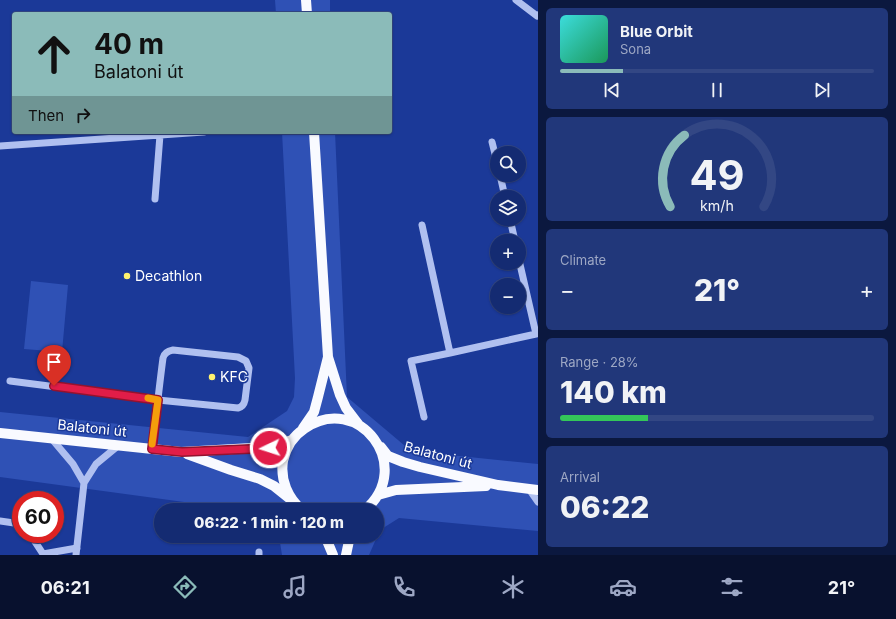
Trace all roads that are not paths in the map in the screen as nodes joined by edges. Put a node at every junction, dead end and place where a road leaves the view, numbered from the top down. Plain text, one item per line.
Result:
1 (306, 0) edge
2 (516, 0) edge
3 (307, 12) edge
4 (538, 15) edge
5 (175, 134) edge
6 (314, 134) edge
7 (160, 135) junction
8 (492, 142) dead end
9 (0, 146) edge
10 (493, 146) edge
11 (155, 199) dead end
12 (422, 225) dead end
13 (521, 270) edge
14 (537, 334) edge
15 (450, 352) junction
16 (328, 357) junction
17 (10, 381) dead end
18 (158, 400) junction
19 (424, 417) dead end
20 (359, 425) junction
21 (301, 430) junction
22 (0, 432) edge
23 (51, 438) junction
24 (292, 440) junction
25 (377, 443) junction
26 (119, 445) junction
27 (152, 449) junction
28 (182, 452) junction
29 (84, 482) junction
30 (498, 486) junction
31 (533, 489) edge
32 (378, 495) junction
33 (292, 500) junction
34 (538, 502) edge
35 (295, 503) edge
36 (372, 503) edge
37 (0, 521) edge
38 (12, 523) edge
39 (35, 543) edge
40 (328, 543) edge
41 (349, 543) edge
42 (77, 552) edge
43 (42, 554) edge
44 (333, 555) edge
45 (346, 555) edge

1 - 3 main road
2 - 4 lane
5 - 7 lane
6 - 16 main road
7 - 9 lane
7 - 11 lane
8 - 10 lane
12 - 15 lane
13 - 14 lane
14 - 15 lane
15 - 19 lane
16 - 20 main road, Balatoni út
16 - 21 main road
17 - 18 lane
18 - 18 lane
18 - 27 lane
20 - 21 main road
20 - 25 main road, Balatoni út
21 - 24 main road
22 - 23 main road, Balatoni út
23 - 26 main road, Balatoni út
23 - 29 lane
24 - 28 main road
24 - 33 main road
25 - 30 main road, Balatoni út
25 - 32 main road
26 - 27 main road, Balatoni út
26 - 29 lane
27 - 28 main road, Balatoni út
28 - 33 main road
29 - 42 lane
30 - 31 main road, Balatoni út
30 - 32 main road, Balatoni út
31 - 34 lane
32 - 36 main road
33 - 35 main road
37 - 38 lane
39 - 43 lane
40 - 44 main road
41 - 45 main road
42 - 43 lane

